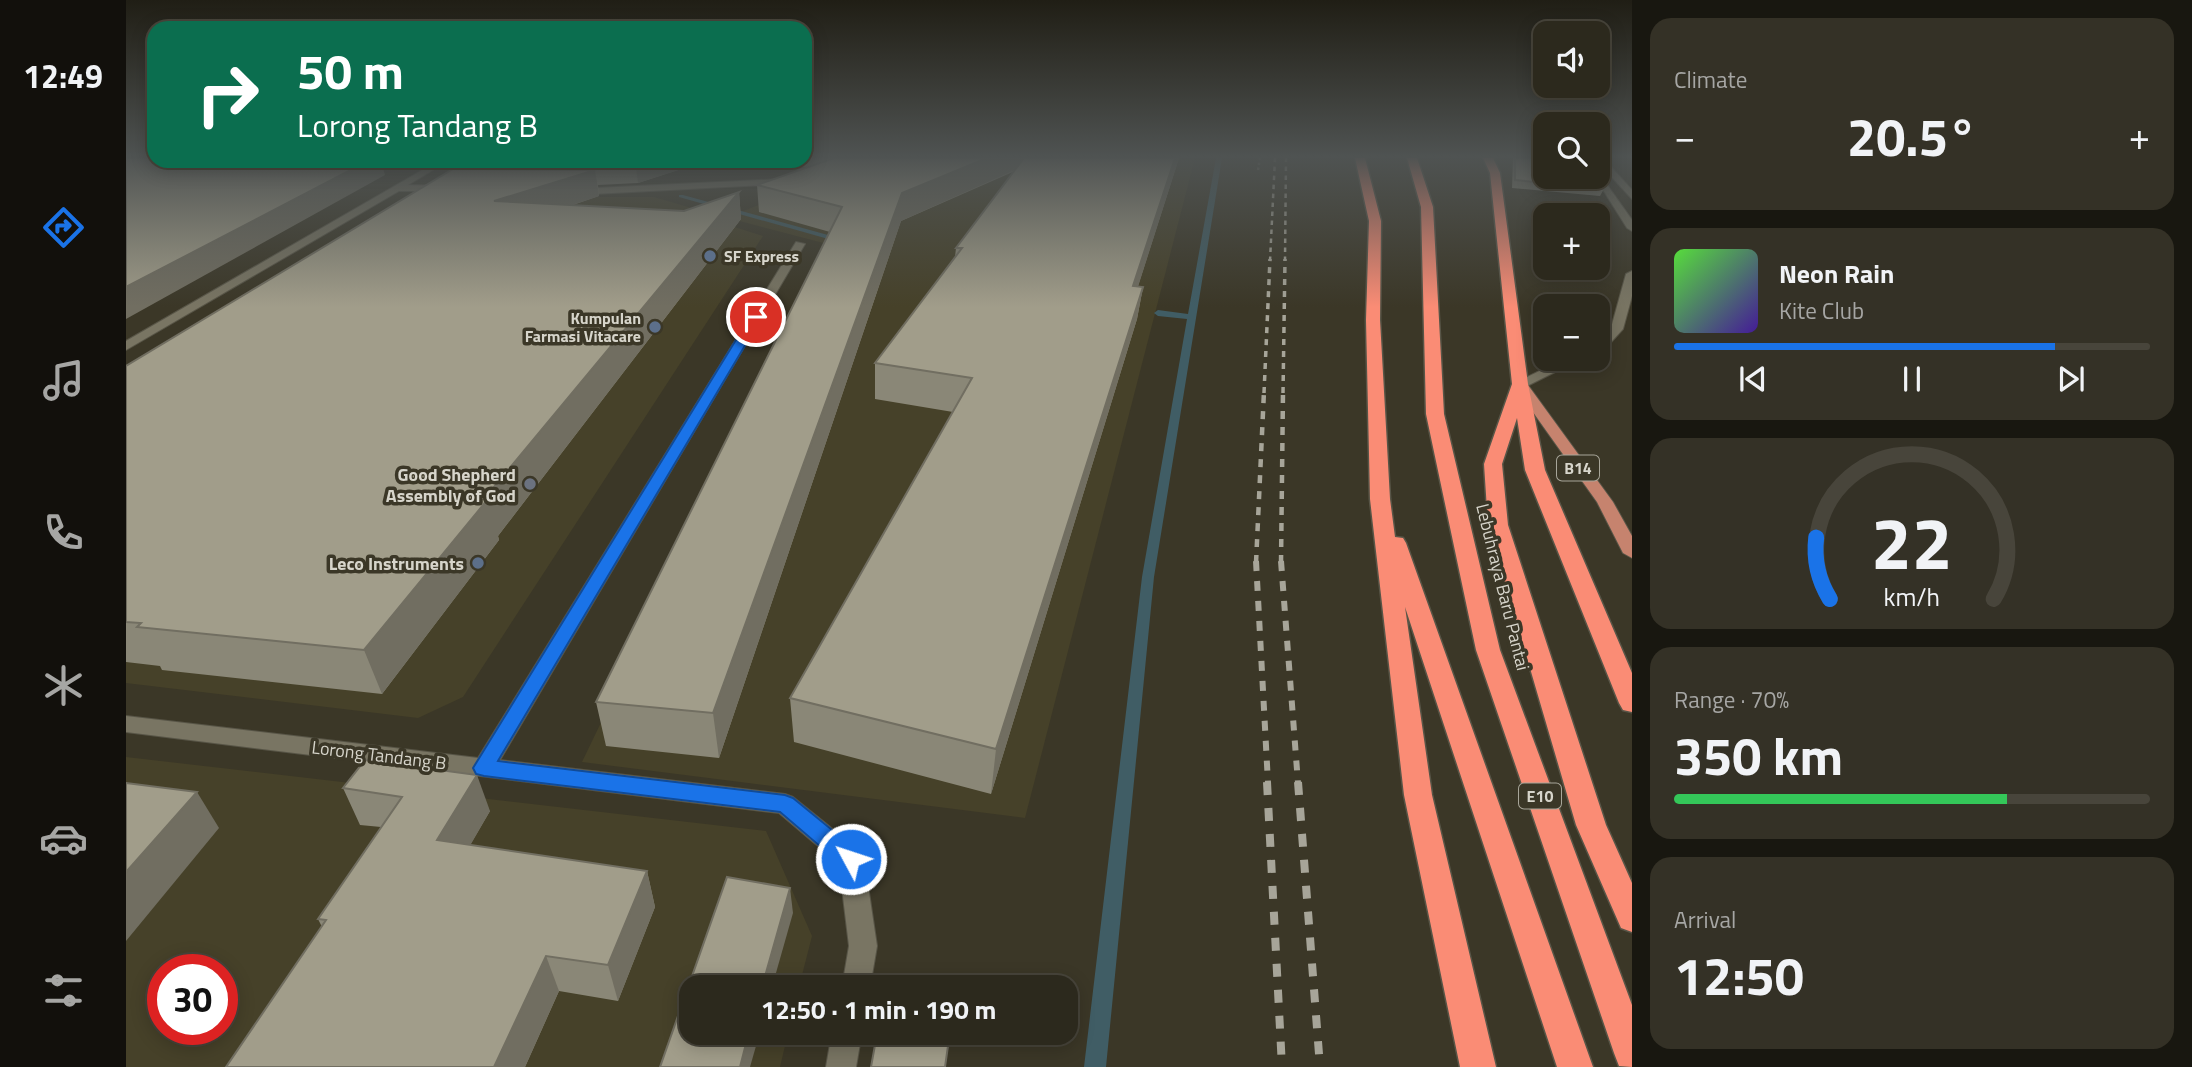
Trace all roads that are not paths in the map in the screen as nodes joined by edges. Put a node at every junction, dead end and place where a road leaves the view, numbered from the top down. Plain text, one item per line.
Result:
1 (363, 208) edge
2 (1372, 208) edge
3 (1427, 208) edge
4 (1499, 208) edge
5 (1619, 208) edge
6 (1632, 228) edge
7 (800, 244) dead end
8 (1632, 274) edge
9 (1610, 337) edge
10 (126, 346) edge
11 (1548, 371) edge
12 (1520, 384) junction
13 (1380, 499) junction
14 (1632, 554) edge
15 (1632, 703) edge
16 (126, 724) edge
17 (484, 768) junction
18 (1632, 918) edge
19 (858, 975) edge
20 (845, 1045) edge
21 (1632, 1053) edge
22 (841, 1067) edge
23 (1478, 1067) edge
24 (1576, 1067) edge

1 - 10 street
2 - 13 highway
3 - 21 highway, Lebuhraya Baru Pantai / E10
4 - 12 highway
5 - 6 street
7 - 17 street
8 - 9 street
11 - 12 street
12 - 14 main road, B14
12 - 15 highway
12 - 18 highway
13 - 23 highway
13 - 24 highway
16 - 17 street, Lorong Tandang B
17 - 19 street, Lorong Tandang B
20 - 22 street

